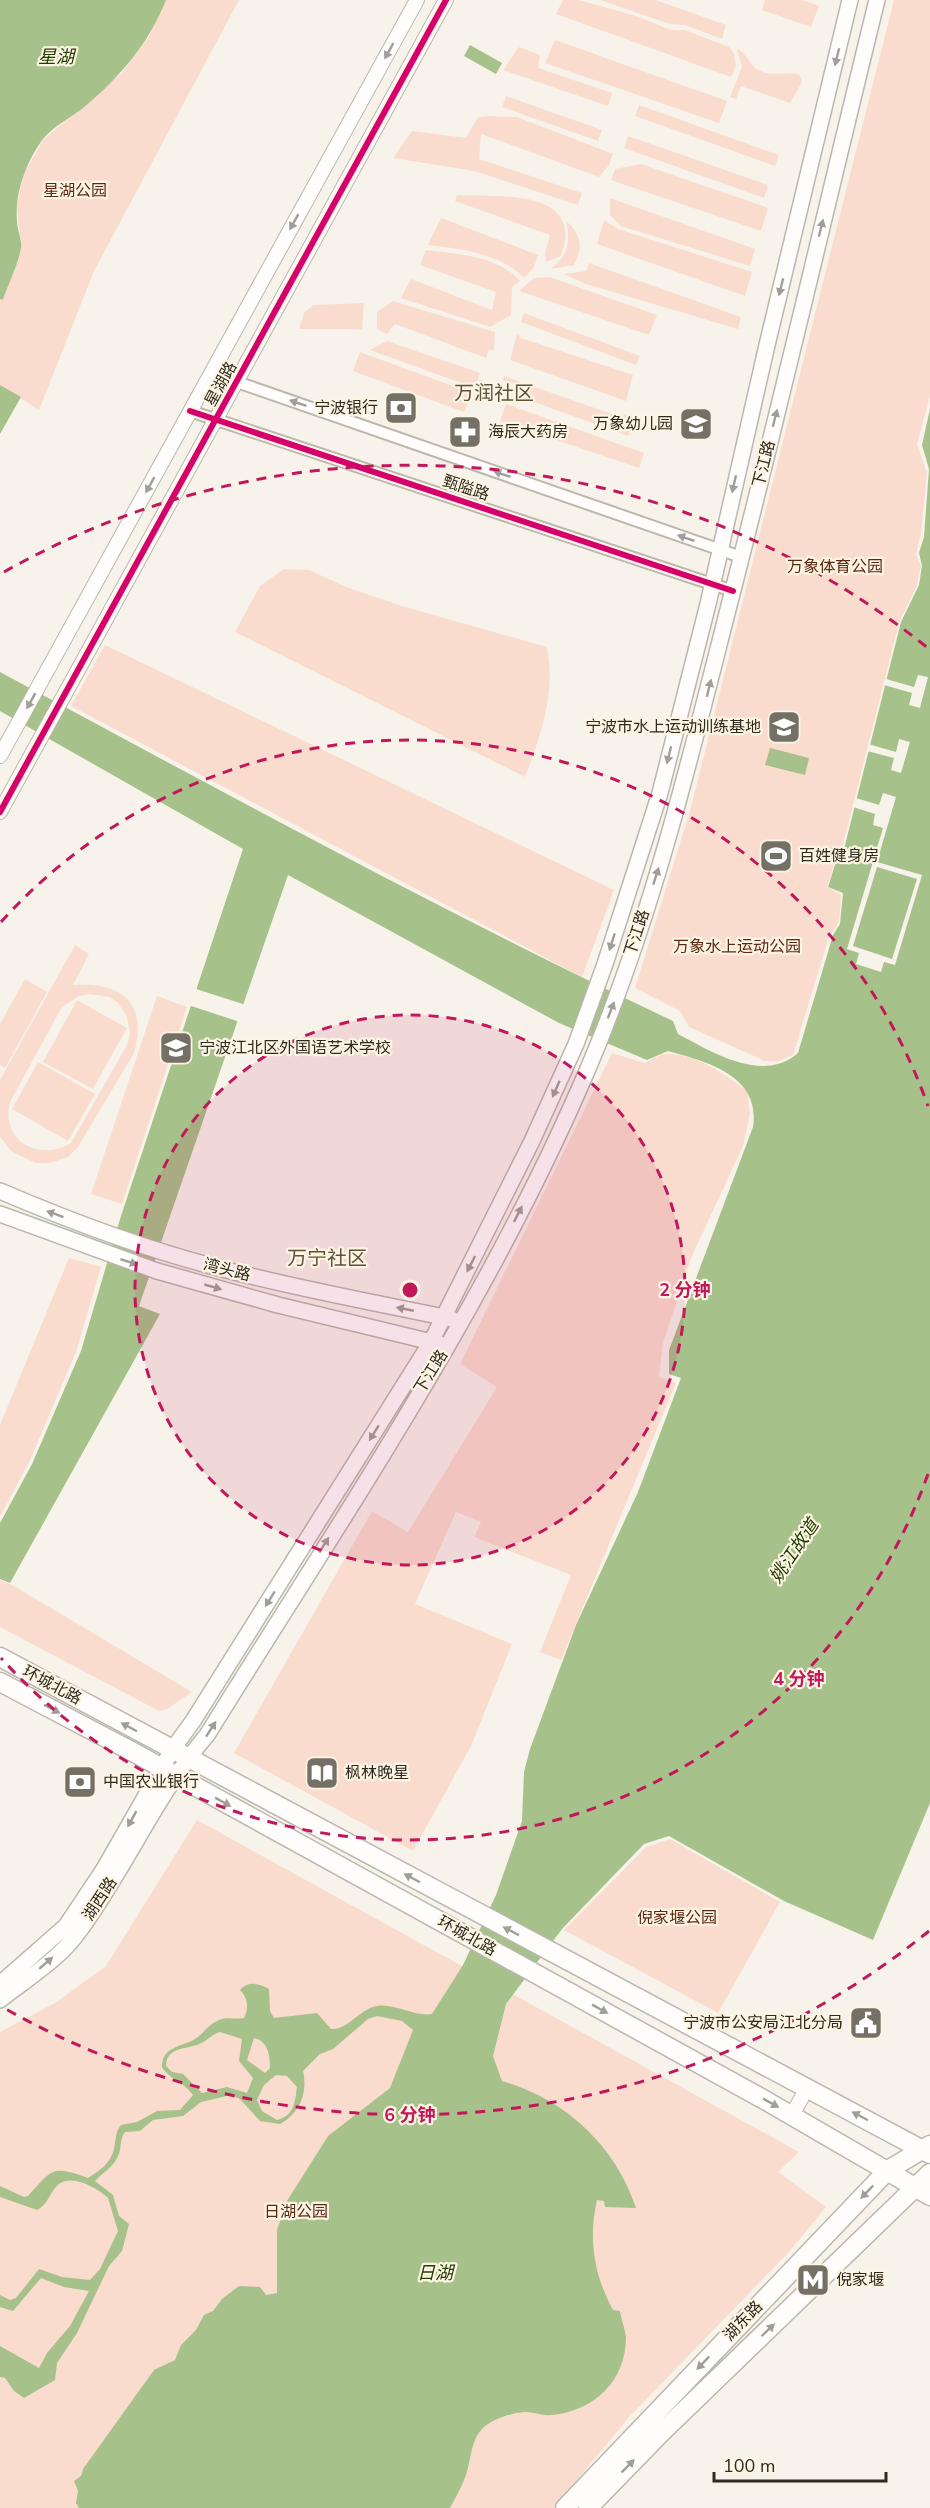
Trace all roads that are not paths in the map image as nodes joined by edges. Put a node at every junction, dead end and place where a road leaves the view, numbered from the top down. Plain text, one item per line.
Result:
1 (417, 0) edge
2 (446, 0) edge
3 (850, 0) edge
4 (877, 0) edge
5 (211, 373) junction
6 (237, 382) junction
7 (190, 411) junction
8 (216, 420) junction
9 (167, 453) junction
10 (192, 465) junction
11 (719, 549) junction
12 (741, 557) junction
13 (712, 584) junction
14 (733, 591) junction
15 (0, 756) edge
16 (0, 812) edge
17 (0, 1191) edge
18 (0, 1214) edge
19 (444, 1317) junction
20 (463, 1321) junction
21 (431, 1342) junction
22 (447, 1346) junction
23 (394, 1401) junction
24 (403, 1418) junction
25 (0, 1657) edge
26 (0, 1682) edge
27 (180, 1754) junction
28 (168, 1771) junction
29 (0, 1984) edge
30 (0, 2000) edge
31 (807, 2088) junction
32 (792, 2115) junction
33 (927, 2149) edge
34 (888, 2170) junction
35 (930, 2174) edge
36 (924, 2192) edge
37 (565, 2508) edge
38 (588, 2508) edge

1 -> 5 street, 星湖路
2 - 6 street, 星湖路
3 -> 11 main road, 下江路
12 -> 4 main road, 下江路
5 - 6 street, 甄隘路
5 - 7 street, 星湖路
6 - 8 street, 星湖路
11 -> 6 street, 甄隘路
7 - 8 street, 甄隘路
7 - 9 street, 星湖路
8 - 10 street, 星湖路
8 - 13 street, 甄隘路
9 - 10 street
9 -> 15 street, 星湖路
10 - 16 street, 星湖路
11 - 12 street, 甄隘路
11 - 13 main road, 下江路
12 - 14 main road, 下江路
13 - 14 street, 甄隘路
13 -> 19 main road, 下江路
20 -> 14 main road, 下江路
19 -> 17 main road, 湾头路
18 -> 21 main road, 湾头路
19 - 20 main road, 湾头路
19 - 21 main road, 下江路
20 - 22 main road, 下江路
21 - 22 main road, 湾头路
21 - 23 main road, 下江路
22 - 24 main road, 下江路
23 - 24 street
23 -> 27 main road, 下江路
27 -> 24 main road, 下江路
27 -> 25 main road, 环城北路
26 -> 28 main road, 环城北路
27 - 28 main road, 下江路
31 -> 27 main road, 环城北路
28 -> 29 main road, 湖西路
30 -> 28 main road, 湖西路
28 -> 32 main road, 环城北路
31 - 32 street
33 -> 31 main road, 环城北路
32 - 34 main road, 环城北路
33 - 34 main road, 湖东路
34 - 36 main road, 环城北路
34 -> 37 main road, 湖东路
35 - 36 main road, 湖东路
38 -> 36 main road, 湖东路

